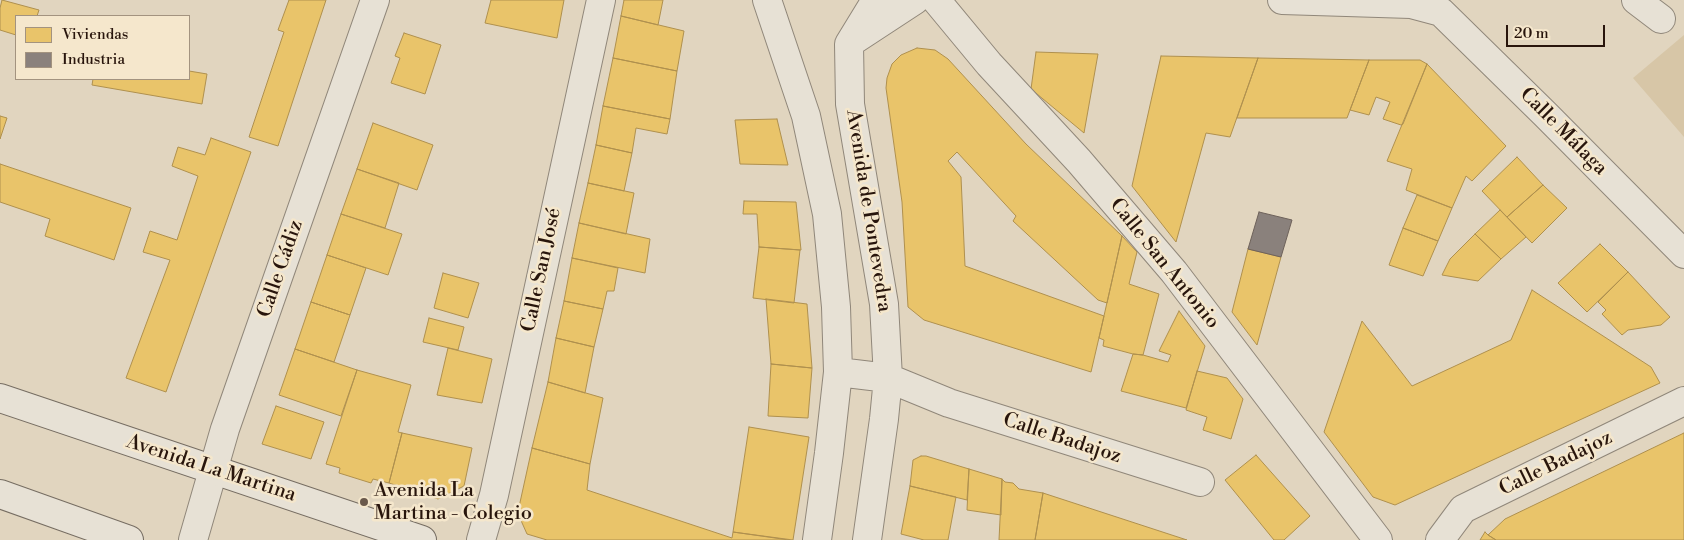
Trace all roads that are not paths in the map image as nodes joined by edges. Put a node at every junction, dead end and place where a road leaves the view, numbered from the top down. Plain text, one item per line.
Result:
1 (375, 0) edge
2 (601, 0) edge
3 (767, 0) edge
4 (876, 0) edge
5 (915, 0) edge
6 (936, 0) edge
7 (1282, 0) edge
8 (1636, 0) edge
9 (1412, 2) edge
10 (1442, 6) edge
11 (1661, 19) dead end
12 (849, 44) junction
13 (1684, 254) edge
14 (838, 372) junction
15 (888, 378) junction
16 (924, 394) junction
17 (0, 398) edge
18 (1684, 401) edge
19 (884, 419) junction
20 (213, 470) junction
21 (1200, 482) dead end
22 (0, 494) edge
23 (129, 540) edge
24 (193, 540) edge
25 (422, 540) edge
26 (481, 540) edge
27 (817, 540) edge
28 (867, 540) edge
29 (1378, 540) edge
30 (1440, 540) edge

1 - 20 street, Calle Cádiz
2 - 26 street, Calle San José
3 - 14 street, Avenida de Pontevedra
4 - 12 street
5 - 12 street
6 - 29 street, Calle San Antonio
7 - 9 street, Calle Málaga
8 - 11 street
9 - 10 street, Calle Málaga
10 - 13 street, Calle Málaga
12 - 15 street, Avenida de Pontevedra
14 - 15 street
14 - 27 street, Avenida de Pontevedra
15 - 16 street, Calle Badajoz
15 - 19 street, Avenida de Pontevedra
16 - 19 street
16 - 21 street, Calle Badajoz
17 - 20 street, Avenida La Martina
18 - 30 street, Calle Badajoz
19 - 28 street, Avenida de Pontevedra
20 - 24 street, Calle Cádiz
20 - 25 street, Avenida La Martina
22 - 23 street

